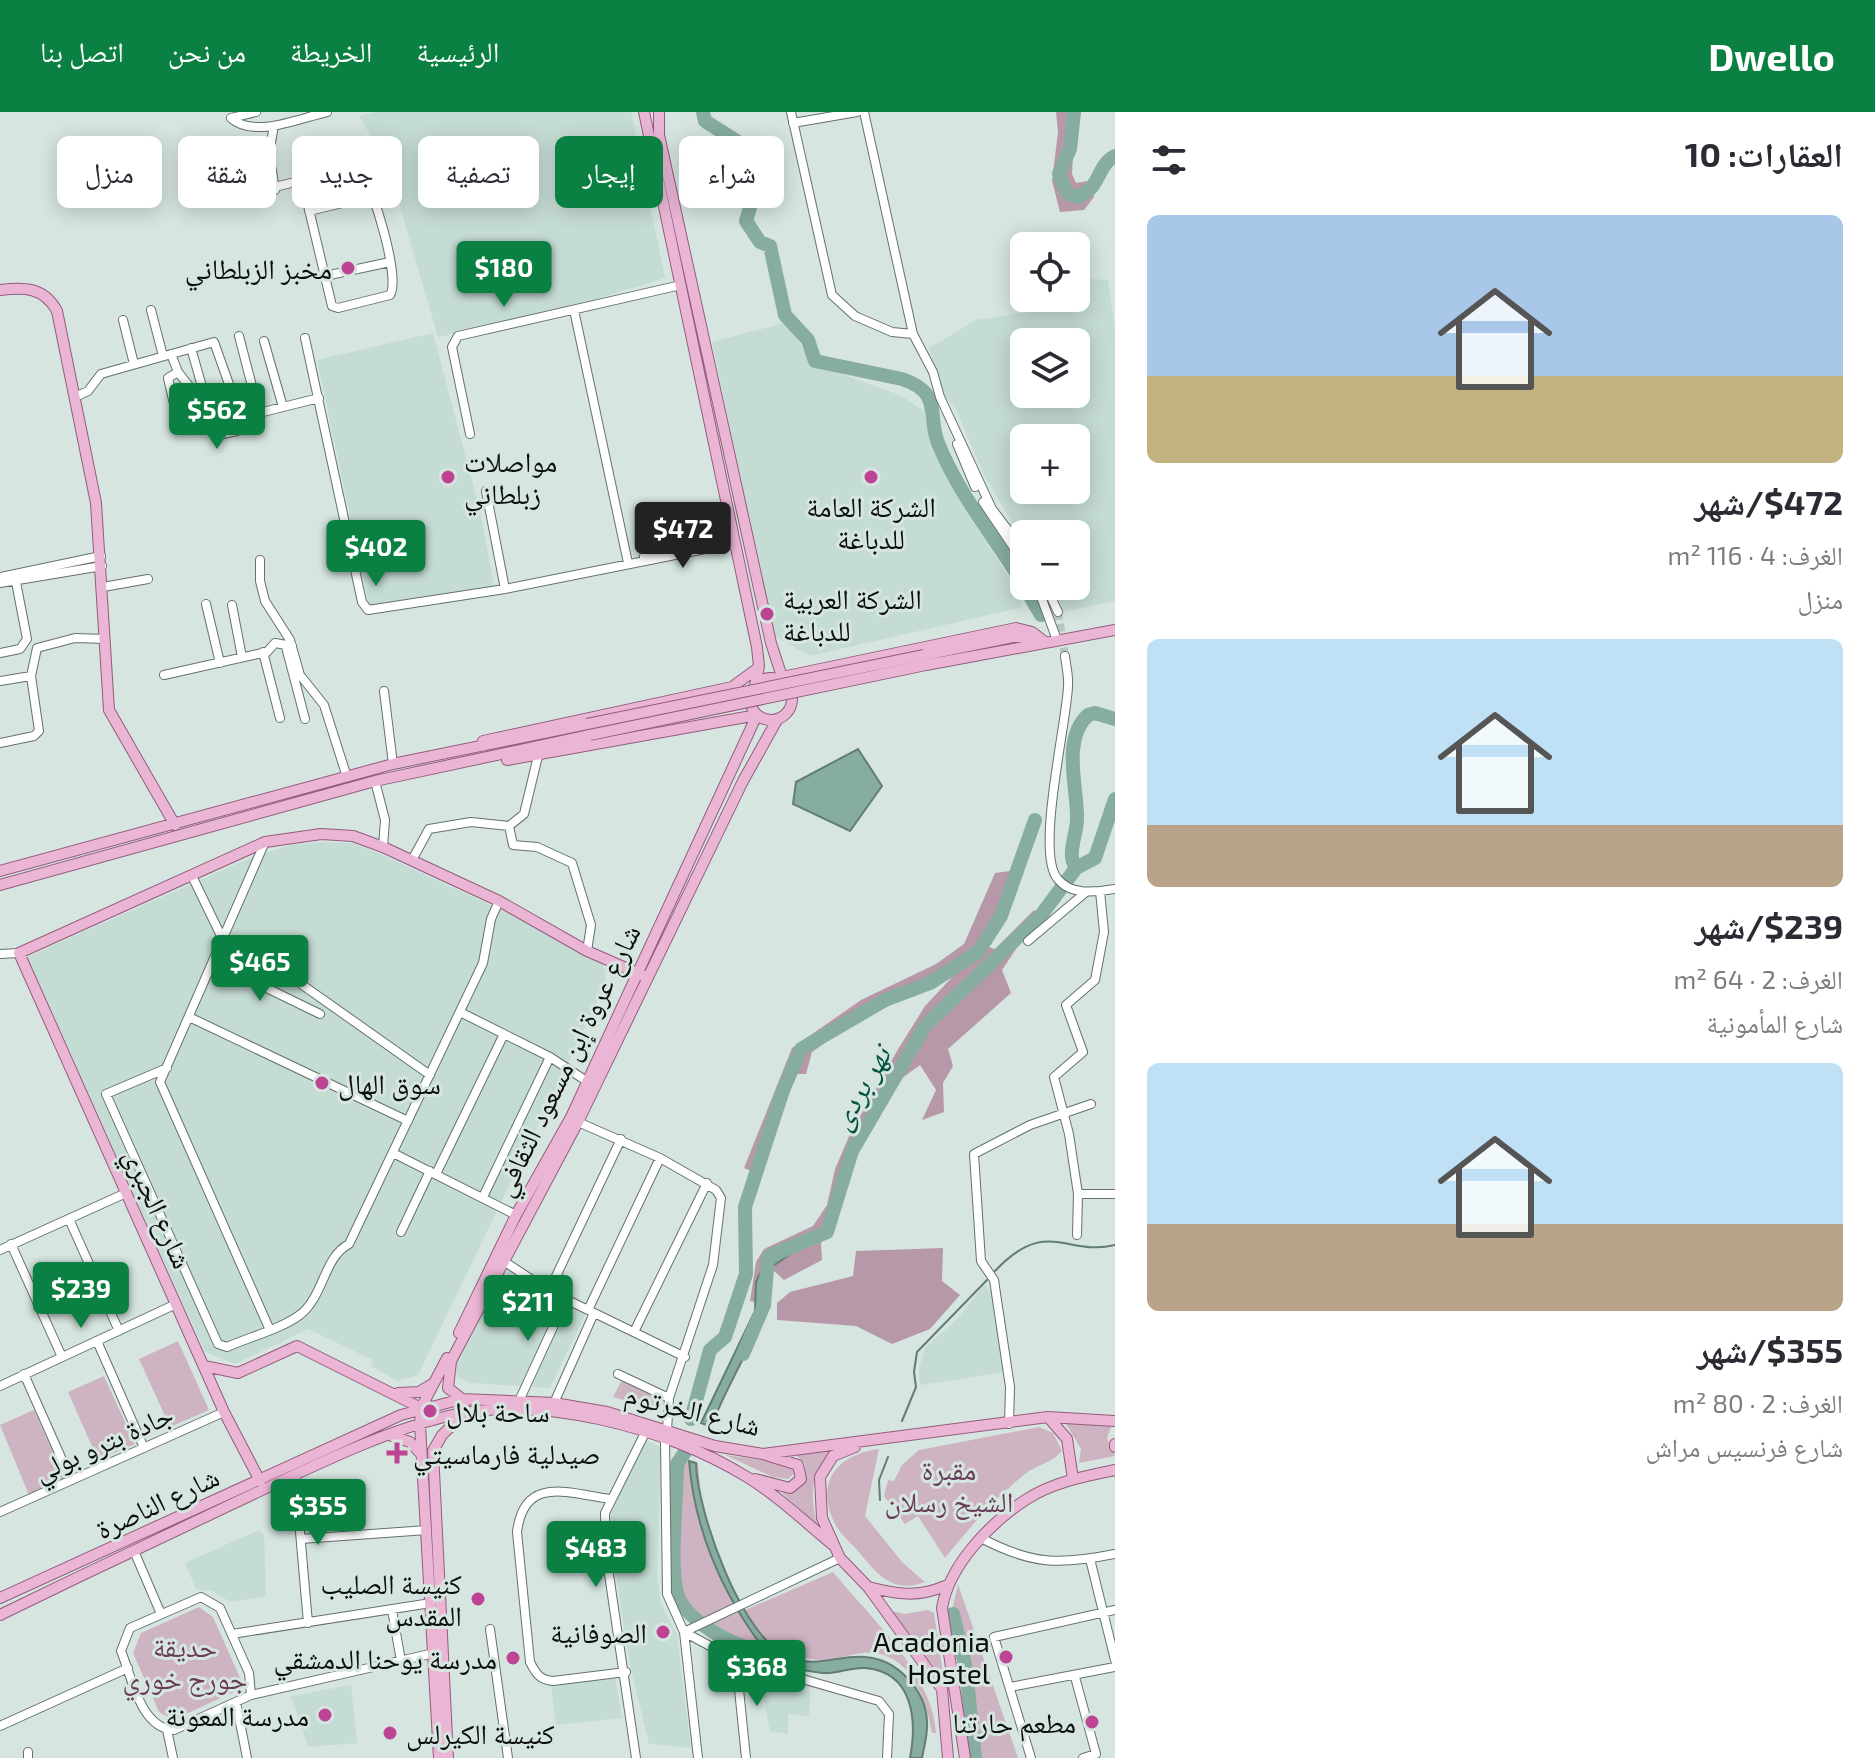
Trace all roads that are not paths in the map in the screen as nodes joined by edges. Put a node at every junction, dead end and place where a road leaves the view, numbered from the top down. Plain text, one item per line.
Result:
1 (256, 112) edge
2 (327, 112) edge
3 (644, 112) edge
4 (651, 112) edge
5 (659, 112) edge
6 (791, 112) edge
7 (857, 112) edge
8 (864, 112) edge
9 (793, 123) junction
10 (274, 126) junction
11 (659, 135) junction
12 (292, 183) edge
13 (308, 208) edge
14 (322, 208) edge
15 (375, 208) edge
16 (309, 211) junction
17 (390, 262) junction
18 (325, 276) junction
19 (681, 285) junction
20 (0, 290) edge
21 (151, 310) dead end
22 (574, 310) junction
23 (123, 320) dead end
24 (913, 334) junction
25 (239, 336) dead end
26 (305, 338) dead end
27 (264, 341) dead end
28 (191, 348) junction
29 (167, 355) junction
30 (134, 364) junction
31 (178, 372) junction
32 (203, 390) dead end
33 (75, 397) junction
34 (319, 398) junction
35 (236, 404) dead end
36 (283, 407) junction
37 (948, 412) junction
38 (259, 413) junction
39 (179, 425) dead end
40 (470, 434) dead end
41 (486, 491) dead end
42 (1010, 533) edge
43 (735, 540) junction
44 (1010, 544) edge
45 (260, 560) dead end
46 (102, 561) junction
47 (628, 563) junction
48 (0, 577) edge
49 (148, 579) dead end
50 (16, 582) junction
51 (0, 583) edge
52 (103, 587) junction
53 (505, 589) junction
54 (1042, 600) edge
55 (1052, 600) edge
56 (206, 604) dead end
57 (232, 605) dead end
58 (1058, 612) tunnel mouth
59 (1115, 630) edge
60 (105, 639) junction
61 (1057, 640) junction
62 (1045, 642) junction
63 (289, 646) junction
64 (263, 652) junction
65 (0, 653) edge
66 (1065, 656) tunnel mouth
67 (242, 657) junction
68 (220, 663) junction
69 (759, 666) junction
70 (164, 675) dead end
71 (31, 676) junction
72 (782, 677) junction
73 (0, 681) edge
74 (755, 686) junction
75 (384, 691) dead end
76 (757, 715) junction
77 (280, 718) dead end
78 (305, 719) dead end
79 (728, 720) junction
80 (777, 720) junction
81 (588, 729) junction
82 (747, 736) junction
83 (0, 743) edge
84 (438, 756) junction
85 (538, 756) junction
86 (393, 764) junction
87 (463, 764) junction
88 (347, 777) junction
89 (375, 781) junction
90 (175, 825) junction
91 (509, 826) junction
92 (265, 842) junction
93 (383, 847) junction
94 (412, 860) junction
95 (0, 871) edge
96 (192, 876) junction
97 (0, 885) edge
98 (1115, 889) edge
99 (1082, 891) junction
100 (1100, 891) junction
101 (499, 901) junction
102 (223, 940) junction
103 (1028, 941) dead end
104 (587, 951) junction
105 (19, 953) junction
106 (0, 954) edge
107 (213, 962) junction
108 (642, 975) junction
109 (301, 984) dead end
110 (460, 1012) junction
111 (320, 1014) dead end
112 (189, 1017) junction
113 (504, 1034) junction
114 (550, 1057) junction
115 (167, 1068) junction
116 (430, 1075) junction
117 (588, 1082) junction
118 (1091, 1104) dead end
119 (1063, 1113) junction
120 (408, 1121) junction
121 (578, 1122) junction
122 (621, 1139) junction
123 (393, 1153) junction
124 (660, 1158) junction
125 (433, 1172) junction
126 (707, 1183) junction
127 (126, 1193) junction
128 (1078, 1194) junction
129 (1115, 1194) edge
130 (483, 1197) junction
131 (516, 1215) junction
132 (69, 1219) junction
133 (401, 1232) dead end
134 (1077, 1235) dead end
135 (11, 1244) junction
136 (0, 1250) edge
137 (505, 1262) junction
138 (549, 1291) junction
139 (566, 1299) junction
140 (176, 1304) junction
141 (591, 1311) junction
142 (269, 1328) junction
143 (119, 1331) junction
144 (634, 1332) junction
145 (97, 1341) junction
146 (62, 1357) junction
147 (685, 1357) junction
148 (204, 1366) junction
149 (24, 1374) junction
150 (618, 1374) dead end
151 (1, 1382) edge
152 (435, 1382) junction
153 (396, 1393) junction
154 (669, 1398) junction
155 (462, 1399) junction
156 (519, 1401) junction
157 (554, 1403) junction
158 (421, 1408) junction
159 (224, 1412) junction
160 (465, 1413) junction
161 (1048, 1417) junction
162 (1115, 1421) edge
163 (1009, 1424) junction
164 (420, 1425) junction
165 (645, 1433) junction
166 (666, 1435) junction
167 (390, 1436) junction
168 (868, 1442) junction
169 (144, 1448) junction
170 (425, 1452) junction
171 (763, 1454) junction
172 (1115, 1470) edge
173 (295, 1475) junction
174 (749, 1478) junction
175 (1073, 1479) junction
176 (71, 1480) junction
177 (260, 1481) junction
178 (610, 1499) junction
179 (1, 1509) edge
180 (427, 1530) junction
181 (981, 1538) junction
182 (301, 1539) junction
183 (833, 1545) junction
184 (134, 1551) junction
185 (1115, 1554) edge
186 (840, 1558) junction
187 (1090, 1559) junction
188 (57, 1575) junction
189 (945, 1586) junction
190 (868, 1587) junction
191 (0, 1598) edge
192 (431, 1603) junction
193 (0, 1605) edge
194 (392, 1610) junction
195 (1115, 1610) edge
196 (1104, 1613) junction
197 (161, 1614) junction
198 (0, 1615) edge
199 (308, 1623) junction
200 (490, 1629) dead end
201 (684, 1632) junction
202 (232, 1634) junction
203 (434, 1653) junction
204 (736, 1660) junction
205 (1115, 1660) edge
206 (401, 1661) junction
207 (1115, 1667) edge
208 (128, 1668) junction
209 (626, 1672) junction
210 (1075, 1677) junction
211 (1010, 1687) junction
212 (251, 1695) junction
213 (236, 1702) junction
214 (0, 1726) edge
215 (167, 1730) junction
216 (173, 1758) edge
217 (247, 1758) edge
218 (439, 1758) edge
219 (448, 1758) edge
220 (508, 1758) edge
221 (636, 1758) edge
222 (698, 1758) edge
223 (746, 1758) edge
224 (887, 1758) edge
225 (948, 1758) edge
226 (965, 1758) edge
227 (1031, 1758) edge
228 (1083, 1758) edge

1 - 10 street
2 - 10 street
3 - 19 main road
4 - 11 main road
5 - 11 main road
6 - 9 street
7 - 9 street
8 - 24 street
9 - 24 street
10 - 12 street
11 - 72 main road
13 - 16 street
14 - 16 street
15 - 17 street
16 - 18 street
17 - 18 street
17 - 18 street
19 - 22 street
19 - 43 main road
20 - 33 main road
21 - 29 street
22 - 40 street
22 - 47 street
23 - 30 street
24 - 37 street
25 - 38 street
26 - 34 street
27 - 36 street
28 - 29 street
28 - 32 street
28 - 35 street
29 - 30 street
29 - 31 street
30 - 33 street
31 - 38 street
31 - 39 street
33 - 46 main road
34 - 36 street
34 - 53 street
36 - 38 street
37 - 42 street
37 - 44 street
41 - 53 street
43 - 47 street
43 - 69 main road
45 - 63 street
46 - 48 street
46 - 50 street
46 - 52 main road
47 - 53 street
49 - 52 street
50 - 51 street
50 - 65 street
52 - 60 main road
54 - 61 street
55 - 58 street
56 - 68 street
57 - 67 street
59 - 61 main road
60 - 71 street
60 - 90 main road
61 - 62 main road
62 - 72 main road
62 - 81 main road, bridge
63 - 64 street
63 - 78 street
63 - 88 street
64 - 67 street
64 - 77 street
66 - 99 street
67 - 68 street
68 - 70 street
69 - 74 main road
69 - 84 main road
71 - 73 street
71 - 83 street
72 - 74 main road
72 - 80 main road
74 - 76 main road
75 - 86 street
76 - 79 main road
76 - 80 main road
76 - 82 main road, شارع عروة إبن مسعود الثقافي
79 - 82 main road
79 - 85 main road
80 - 108 main road, شارع عروة إبن مسعود الثقافي
81 - 84 main road
81 - 87 main road
82 - 108 main road, شارع عروة إبن مسعود الثقافي
84 - 86 main road
85 - 87 main road
85 - 91 street
86 - 88 main road
87 - 89 main road
88 - 90 main road
89 - 93 street
89 - 97 main road
90 - 95 main road
91 - 94 street
91 - 104 street
92 - 93 main road
92 - 96 main road
92 - 102 street
93 - 94 main road
94 - 101 main road
96 - 102 street
96 - 105 main road
98 - 100 street
99 - 100 street
99 - 103 street
100 - 119 street
101 - 104 main road
101 - 110 street
102 - 107 street
104 - 108 main road
105 - 106 street
105 - 127 main road, شارع الجبري
107 - 111 street
107 - 112 street
108 - 117 main road, شارع عروة إبن مسعود الثقافي
108 - 121 main road, شارع عروة إبن مسعود الثقافي
109 - 116 street
110 - 113 street
110 - 116 street
112 - 115 street
112 - 120 street
113 - 114 street
113 - 125 street
114 - 117 street
114 - 130 street
115 - 142 street
115 - 142 street
116 - 120 street
117 - 131 main road, شارع عروة إبن مسعود الثقافي
118 - 119 street
119 - 128 street
119 - 163 street
120 - 123 street
121 - 122 street
121 - 137 main road, شارع عروة إبن مسعود الثقافي
122 - 124 street
122 - 138 street
123 - 125 street
123 - 142 street
124 - 126 street
124 - 141 street
125 - 130 street
125 - 133 street
126 - 144 street
126 - 147 street
127 - 132 street
127 - 140 main road, شارع الجبري
128 - 129 street
128 - 134 street
130 - 131 street
131 - 152 main road, شارع عروة إبن مسعود الثقافي
132 - 135 street
132 - 143 street
135 - 136 street
135 - 146 street
137 - 138 street
137 - 155 main road, شارع عروة إبن مسعود الثقافي
138 - 139 street
139 - 141 street
139 - 156 street
140 - 143 street
140 - 148 main road, شارع الجبري
141 - 144 street
141 - 157 street
143 - 145 street
144 - 147 street
145 - 146 street
145 - 169 street
146 - 149 street
147 - 154 street
148 - 153 main road
148 - 159 main road, شارع الجبري
149 - 151 street
149 - 176 street
150 - 154 street
152 - 153 main road
152 - 158 main road, شارع عروة إبن مسعود الثقافي
153 - 158 main road
154 - 166 street
155 - 156 main road, شارع الخرتوم
155 - 158 main road, شارع الخرتوم
155 - 160 main road
156 - 157 main road, شارع الخرتوم
157 - 166 main road, شارع الخرتوم
158 - 164 main road, شارع عروة إبن مسعود الثقافي
158 - 177 main road, شارع الناصرة
159 - 169 street, جادة بترو بولي
159 - 177 main road, شارع الجبري
160 - 164 main road, شارع الناصرة
160 - 165 main road, شارع الناصرة
160 - 170 main road
161 - 162 main road, شارع الخرتوم
161 - 163 main road, شارع الخرتوم
161 - 175 main road
163 - 168 main road, شارع الخرتوم
164 - 167 main road, شارع الناصرة
164 - 170 main road, شارع عروة إبن مسعود الثقافي
165 - 166 main road, شارع الناصرة
165 - 178 street
166 - 171 main road, شارع الخرتوم
166 - 174 main road
166 - 201 street
167 - 170 main road
167 - 173 main road, شارع الناصرة
168 - 171 main road, شارع الخرتوم
168 - 183 main road
169 - 176 street, جادة بترو بولي
170 - 180 main road
170 - 219 main road
171 - 174 main road
172 - 175 main road
173 - 182 street
173 - 184 main road, شارع الناصرة
174 - 183 main road
175 - 181 main road
176 - 179 street, جادة بترو بولي
177 - 188 main road, شارع الناصرة
178 - 209 street
178 - 209 street
180 - 182 street
180 - 192 main road
181 - 187 street
181 - 189 main road
182 - 199 street
183 - 186 main road
184 - 197 street
184 - 198 main road, شارع الناصرة
185 - 187 street
186 - 190 main road
186 - 201 street
187 - 196 street
188 - 191 main road, شارع الناصرة
188 - 193 main road
189 - 190 main road
189 - 226 main road
190 - 225 main road
192 - 194 street
192 - 203 main road
194 - 199 street
194 - 206 street
195 - 196 street
196 - 205 street
196 - 211 street
197 - 202 street
197 - 208 street
199 - 202 street
200 - 220 street
201 - 204 street
201 - 222 street
202 - 212 street
203 - 206 street
203 - 218 main road
204 - 223 street
204 - 224 street
206 - 212 street
207 - 210 street
208 - 214 street
208 - 215 street
209 - 221 street
210 - 211 street
210 - 228 street
211 - 227 street
212 - 213 street
213 - 215 street
213 - 217 street
215 - 216 street

